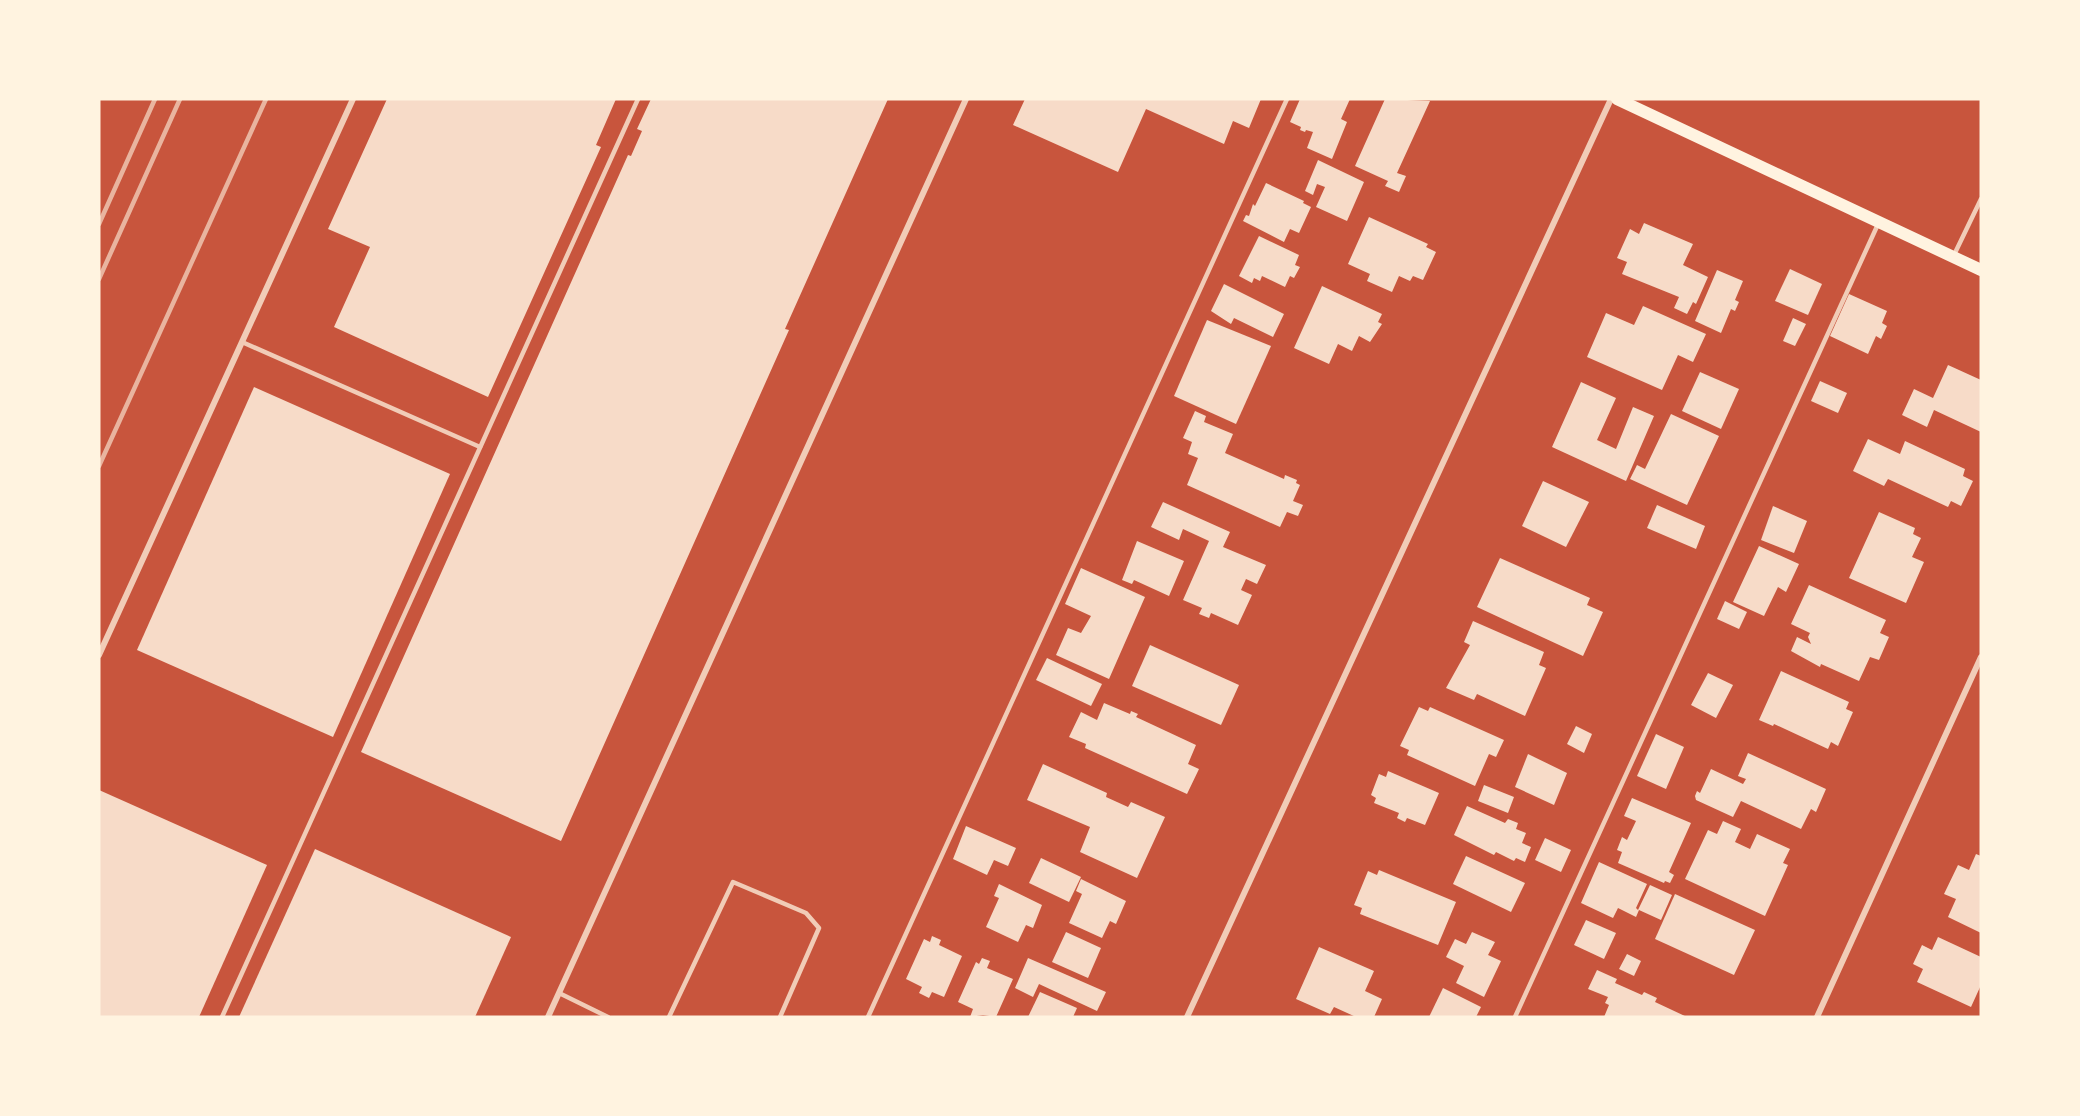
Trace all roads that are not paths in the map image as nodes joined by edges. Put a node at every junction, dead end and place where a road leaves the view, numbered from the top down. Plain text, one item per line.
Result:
1 (353, 99) edge
2 (638, 99) edge
3 (966, 99) edge
4 (1287, 99) edge
5 (1611, 99) edge
6 (1617, 99) edge
7 (1981, 199) edge
8 (1879, 222) junction
9 (1953, 257) junction
10 (1981, 270) edge
11 (242, 342) junction
12 (480, 447) junction
13 (99, 655) edge
14 (1981, 657) edge
15 (558, 993) junction
16 (222, 1017) edge
17 (548, 1017) edge
18 (608, 1017) edge
19 (669, 1017) edge
20 (780, 1017) edge
21 (868, 1017) edge
22 (1187, 1017) edge
23 (1515, 1017) edge
24 (1817, 1017) edge

1 - 11 street
2 - 12 lane
3 - 15 street
4 - 21 lane
5 - 22 street
6 - 8 main road
7 - 9 lane
8 - 9 main road
8 - 23 lane
9 - 10 main road
11 - 12 lane
11 - 13 street
12 - 16 lane
14 - 24 street
15 - 17 street
15 - 18 lane
19 - 20 lane

